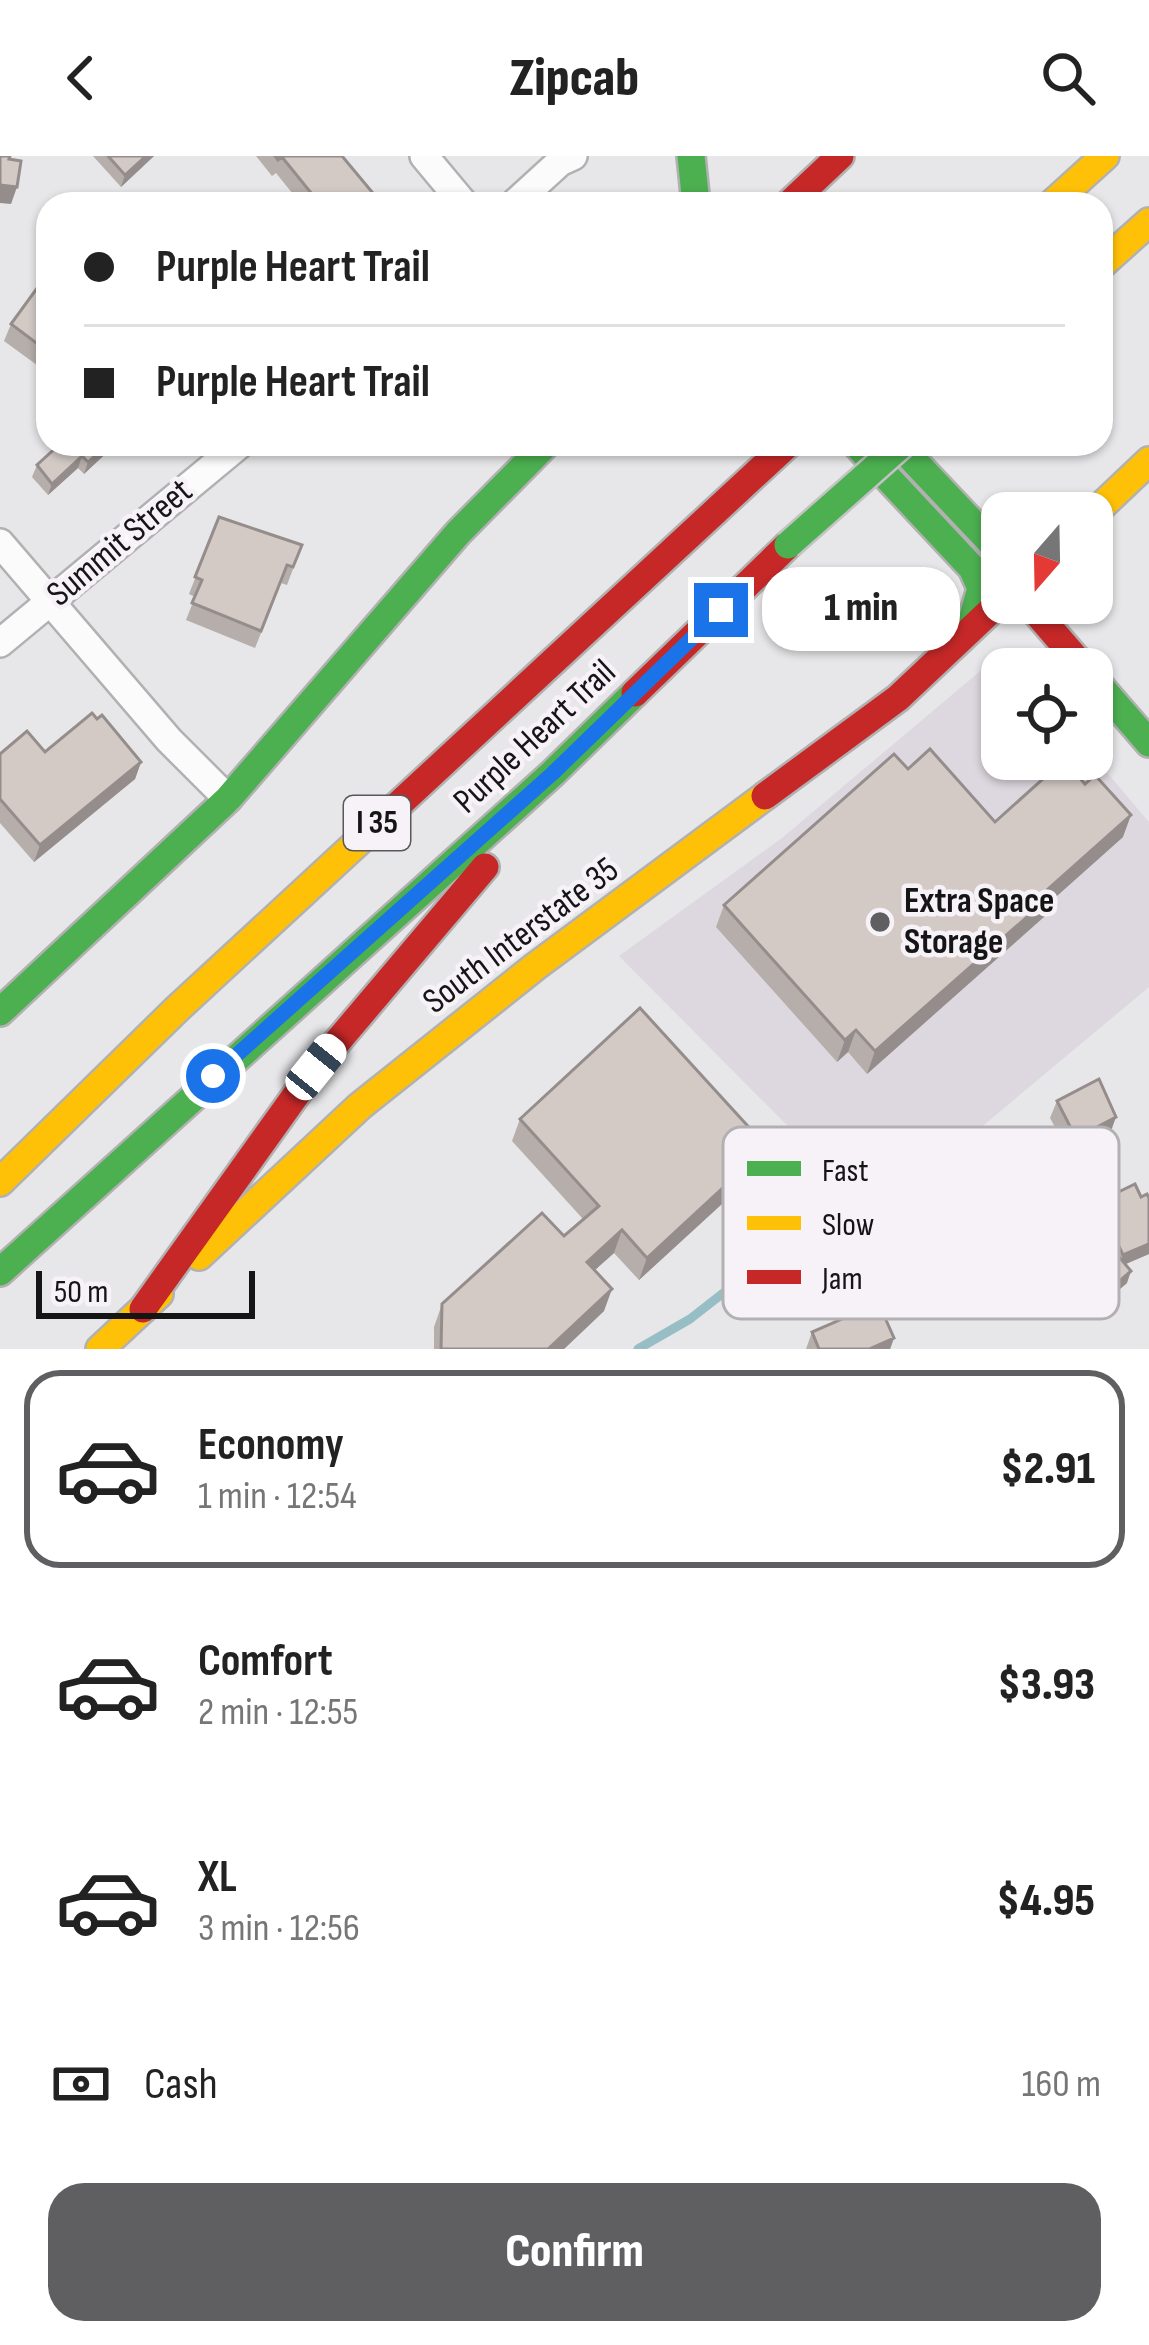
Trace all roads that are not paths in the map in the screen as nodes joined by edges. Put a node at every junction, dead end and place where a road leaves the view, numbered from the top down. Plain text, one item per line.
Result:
1 (424, 156) edge
2 (573, 156) edge
3 (691, 156) edge
4 (840, 156) edge
5 (1105, 156) edge
6 (454, 192) edge
7 (527, 192) edge
8 (695, 192) edge
9 (802, 192) edge
10 (1065, 192) edge
11 (1149, 222) edge
12 (1113, 254) edge
13 (225, 456) edge
14 (534, 456) edge
15 (775, 456) edge
16 (867, 456) edge
17 (887, 456) edge
18 (911, 456) edge
19 (1149, 461) edge
20 (1113, 495) edge
21 (981, 531) edge
22 (0, 543) edge
23 (50, 601) junction
24 (981, 618) edge
25 (1046, 624) edge
26 (970, 628) junction
27 (0, 643) edge
28 (1067, 648) edge
29 (1113, 701) edge
30 (1149, 742) edge
31 (553, 773) junction
32 (228, 800) junction
33 (0, 1012) edge
34 (0, 1182) edge
35 (0, 1272) edge
36 (143, 1309) junction
37 (100, 1349) edge

1 - 6 street
2 - 7 street
3 - 8 main road
4 - 9 main road
5 - 10 main road
11 - 12 main road
13 - 23 street, Summit Street
14 - 32 main road
15 - 34 main road, Purple Heart Trail / I 35
16 - 26 main road
17 - 31 main road, Purple Heart Trail / I 35, bridge
18 - 21 main road
19 - 20 main road
22 - 23 street
23 - 27 street, Summit Street
23 - 32 street
24 - 26 main road, South Interstate 35
25 - 28 main road
26 - 36 main road, South Interstate 35
29 - 30 main road
31 - 35 main road, Purple Heart Trail / I 35
31 - 36 main road
32 - 33 main road
36 - 37 main road, South Interstate 35

